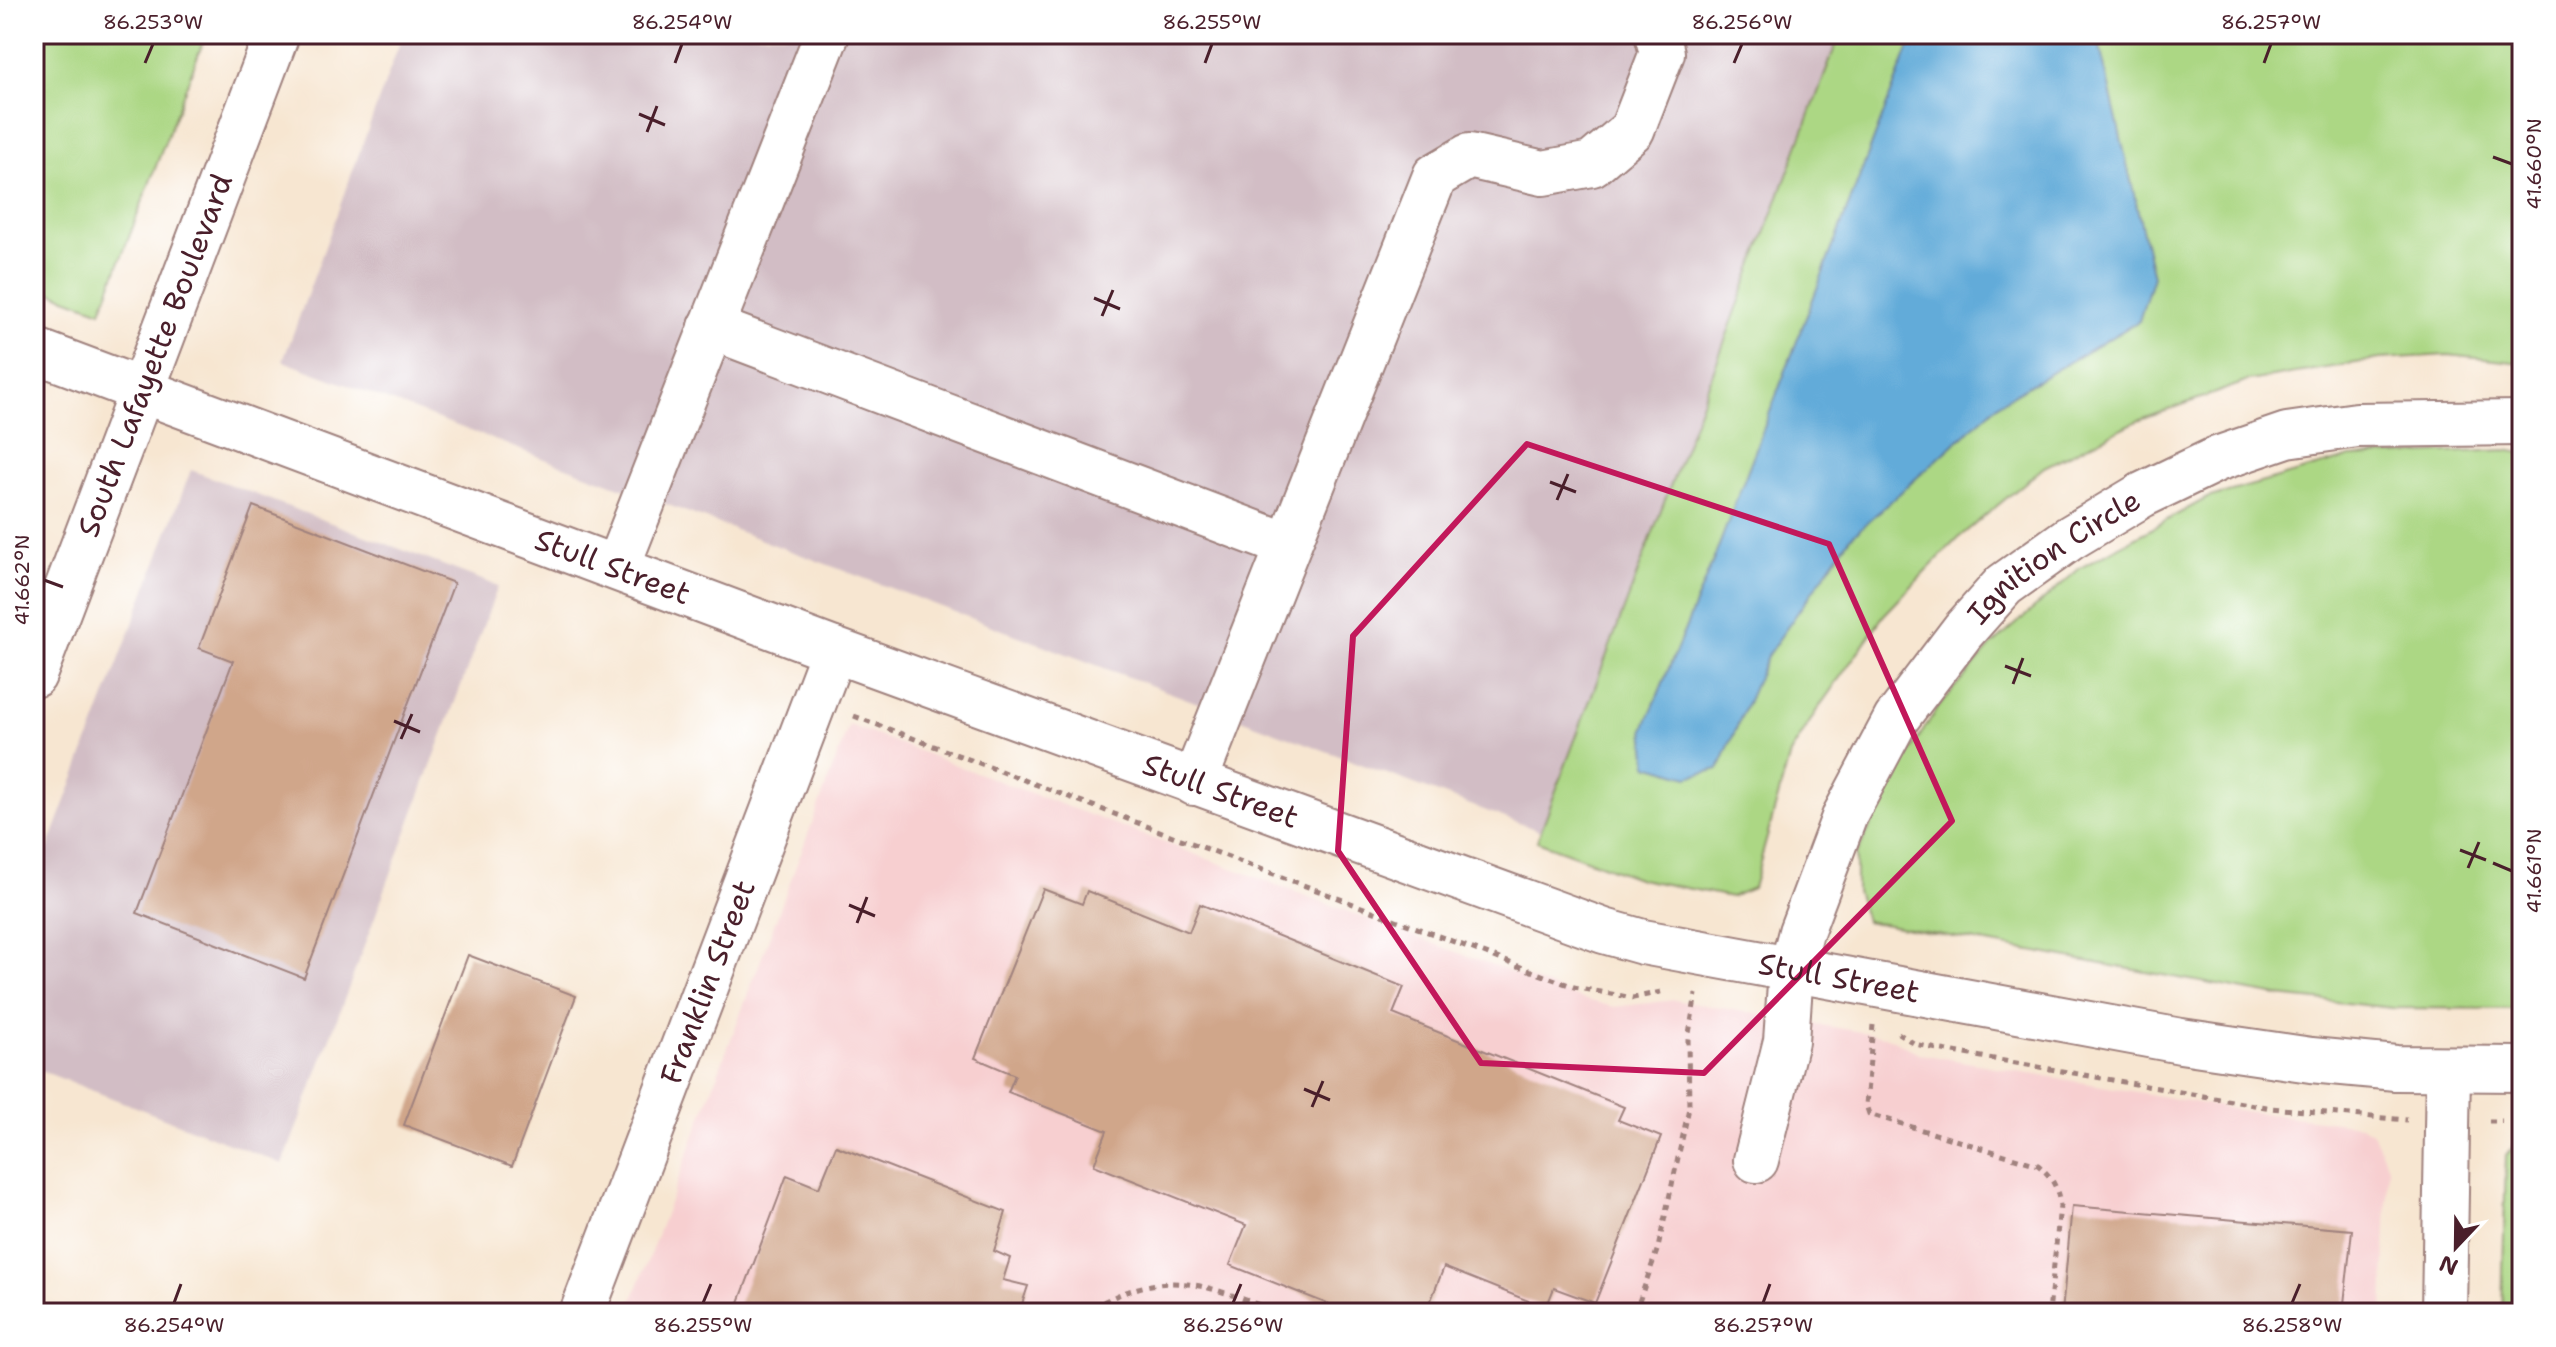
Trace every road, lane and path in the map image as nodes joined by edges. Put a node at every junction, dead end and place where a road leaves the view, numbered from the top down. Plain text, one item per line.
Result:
1 (277, 34) edge
2 (827, 34) edge
3 (1657, 34) edge
4 (711, 327) junction
5 (34, 350) edge
6 (144, 391) junction
7 (2522, 423) edge
8 (1287, 545) junction
9 (617, 568) junction
10 (834, 650) junction
11 (34, 675) edge
12 (849, 714) dead end
13 (1194, 783) junction
14 (1791, 970) junction
15 (1697, 986) dead end
16 (1696, 994) junction
17 (1710, 997) dead end
18 (1860, 1023) dead end
19 (1873, 1024) junction
20 (1883, 1027) dead end
21 (1893, 1030) dead end
22 (2522, 1069) edge
23 (2448, 1070) junction
24 (2393, 1119) dead end
25 (1756, 1160) dead end
26 (1106, 1299) junction
27 (582, 1313) edge
28 (1082, 1313) edge
29 (1112, 1313) edge
30 (1280, 1313) edge
31 (1635, 1313) edge
32 (2049, 1313) edge
33 (2444, 1313) edge

1 - 6 street, South Lafayette Boulevard
2 - 4 street
3 - 8 street
4 - 8 street
4 - 9 street
5 - 6 street, Stull Street
6 - 9 street, Stull Street
6 - 11 street, South Lafayette Boulevard
7 - 14 street, Ignition Circle
8 - 13 street
9 - 10 street, Stull Street
10 - 13 street, Stull Street
10 - 27 street, Franklin Street
12 - 16 path
13 - 14 street, Stull Street
14 - 23 street, Stull Street
14 - 25 street, Ignition Circle
15 - 16 path
16 - 17 path
16 - 31 path
18 - 19 path
19 - 20 path
19 - 32 path
21 - 24 path
22 - 23 street, Stull Street
23 - 33 street
26 - 28 path
26 - 29 path
26 - 30 path

